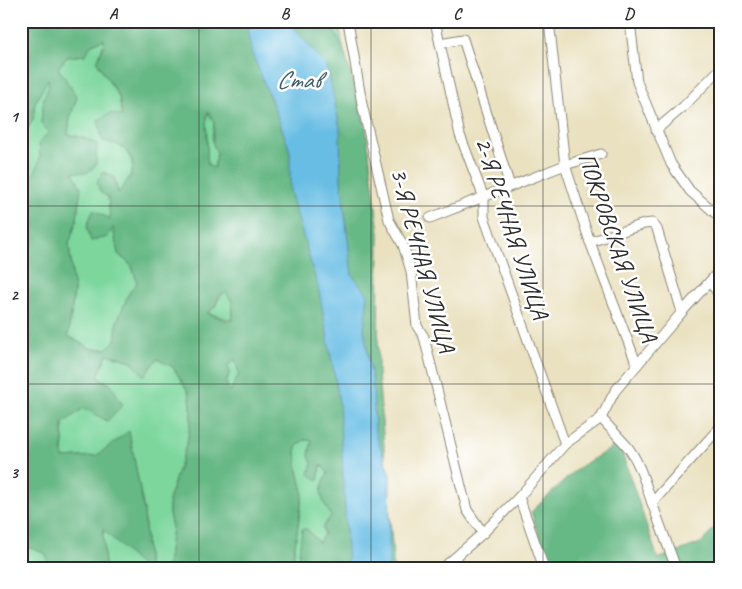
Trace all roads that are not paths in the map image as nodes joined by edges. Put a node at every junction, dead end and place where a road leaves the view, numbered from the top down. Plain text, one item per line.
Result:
1 (348, 21) edge
2 (435, 21) edge
3 (549, 21) edge
4 (630, 21) edge
5 (440, 43) junction
6 (721, 68) edge
7 (656, 130) junction
8 (601, 154) dead end
9 (565, 165) junction
10 (510, 186) junction
11 (484, 198) junction
12 (430, 218) dead end
13 (721, 218) edge
14 (590, 242) junction
15 (721, 269) edge
16 (710, 282) junction
17 (721, 296) edge
18 (682, 312) junction
19 (637, 365) junction
20 (601, 418) junction
21 (721, 426) edge
22 (565, 444) junction
23 (519, 497) junction
24 (652, 503) junction
25 (483, 533) junction
26 (443, 568) edge
27 (544, 568) edge
28 (676, 568) edge

1 - 25 street, 3-Я РЕЧНАЯ УЛИЦА
2 - 5 street, 2-Я РЕЧНАЯ УЛИЦА
3 - 9 street, ПОКРОВСКАЯ УЛИЦА
4 - 7 street
5 - 10 street
5 - 11 street, 2-Я РЕЧНАЯ УЛИЦА
6 - 7 street
7 - 13 street
8 - 9 street
9 - 10 street
9 - 14 street, ПОКРОВСКАЯ УЛИЦА
10 - 11 street
11 - 12 street
11 - 22 street, 2-Я РЕЧНАЯ УЛИЦА
14 - 18 street
14 - 19 street, ПОКРОВСКАЯ УЛИЦА
15 - 16 street
16 - 17 street
16 - 18 street
18 - 19 street
19 - 20 street
20 - 22 street
20 - 24 street
21 - 24 street
22 - 23 street
23 - 25 street
23 - 27 street
24 - 28 street
25 - 26 street

